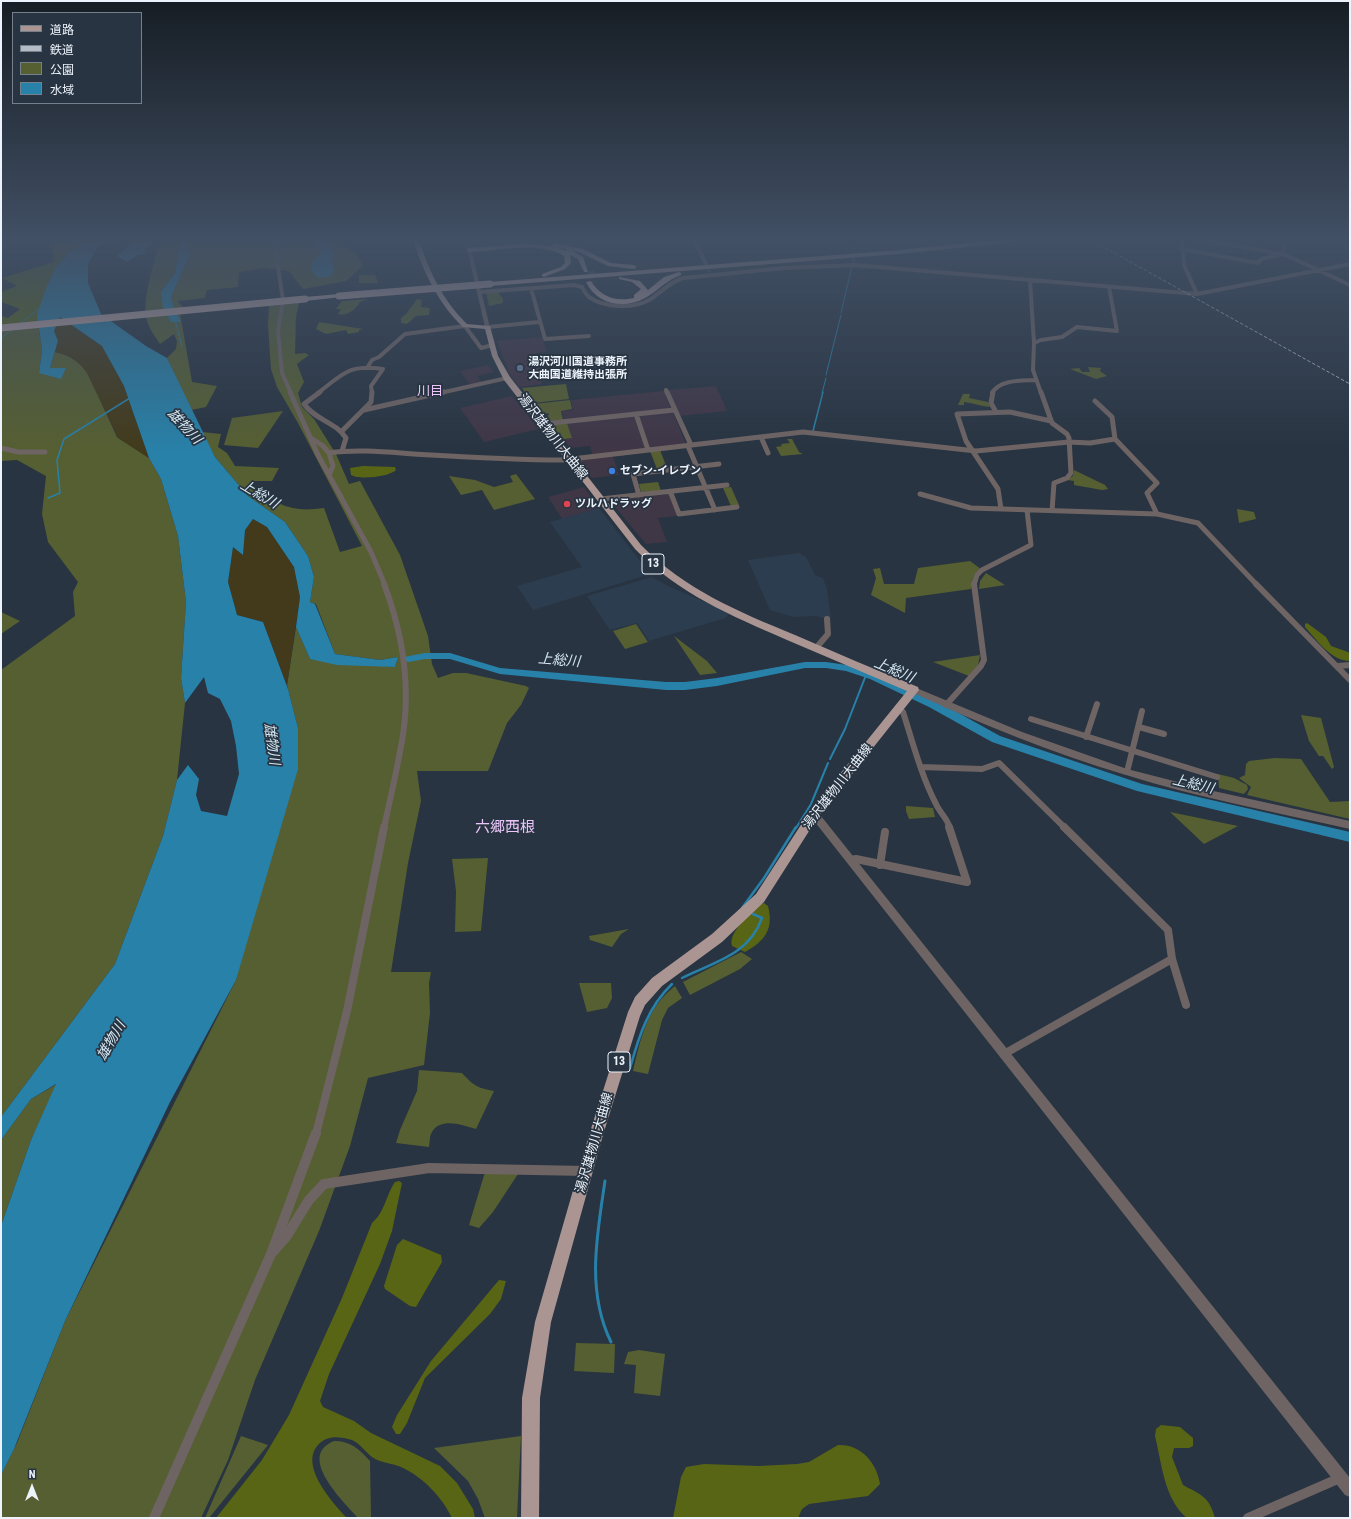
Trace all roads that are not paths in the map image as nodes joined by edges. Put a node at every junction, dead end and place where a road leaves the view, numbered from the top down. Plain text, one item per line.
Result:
1 (180, 311) edge
2 (282, 311) edge
3 (453, 311) edge
4 (484, 311) edge
5 (536, 311) edge
6 (1032, 311) edge
7 (1113, 311) edge
8 (539, 322) junction
9 (466, 326) junction
10 (488, 327) junction
11 (1, 328) edge
12 (589, 336) dead end
13 (1034, 343) junction
14 (493, 345) junction
15 (481, 348) junction
16 (484, 353) dead end
17 (367, 368) junction
18 (507, 378) junction
19 (1036, 380) junction
20 (666, 390) dead end
21 (1095, 401) dead end
22 (364, 410) junction
23 (674, 410) junction
24 (996, 412) junction
25 (636, 414) junction
26 (1051, 422) junction
27 (542, 424) junction
28 (342, 431) junction
29 (761, 437) junction
30 (310, 438) junction
31 (1115, 439) junction
32 (1069, 442) junction
33 (689, 446) junction
34 (1, 448) edge
35 (648, 450) junction
36 (972, 450) junction
37 (342, 451) junction
38 (45, 452) dead end
39 (329, 453) junction
40 (768, 453) dead end
41 (570, 459) junction
42 (718, 464) dead end
43 (697, 466) junction
44 (330, 475) junction
45 (727, 485) dead end
46 (705, 487) junction
47 (670, 491) junction
48 (920, 494) dead end
49 (640, 495) junction
50 (601, 499) junction
51 (737, 507) dead end
52 (1001, 509) junction
53 (715, 510) junction
54 (1027, 510) junction
55 (1052, 511) junction
56 (1157, 514) junction
57 (827, 619) dead end
58 (816, 648) junction
59 (1350, 665) edge
60 (1338, 666) junction
61 (1350, 680) edge
62 (907, 699) junction
63 (1097, 704) dead end
64 (946, 705) junction
65 (1142, 711) dead end
66 (1031, 719) dead end
67 (1139, 727) junction
68 (1164, 734) dead end
69 (1086, 737) junction
70 (1132, 752) junction
71 (921, 767) junction
72 (1127, 772) junction
73 (1217, 777) dead end
74 (814, 814) junction
75 (1350, 825) edge
76 (886, 832) dead end
77 (851, 860) junction
78 (880, 864) junction
79 (1172, 959) junction
80 (1186, 1005) dead end
81 (1004, 1054) junction
82 (587, 1172) junction
83 (271, 1254) junction
84 (1340, 1478) junction
85 (1350, 1490) edge
86 (154, 1518) edge
87 (530, 1518) edge
88 (1248, 1518) edge

1 - 11 highway, bridge
2 - 30 street
3 - 9 main road
4 - 10 street
5 - 8 street
6 - 13 street
7 - 13 street
8 - 10 street
8 - 12 street
9 - 10 main road
9 - 15 street
9 - 17 street
10 - 14 main road, 湯沢雄物川大曲線 / 13
13 - 19 street
14 - 15 street
14 - 18 main road, 湯沢雄物川大曲線 / 13
15 - 16 street
17 - 22 street
17 - 28 street
18 - 22 street
18 - 27 main road, 湯沢雄物川大曲線 / 13
19 - 24 street
19 - 26 street
20 - 23 street
21 - 31 street
22 - 28 street
23 - 25 street
23 - 33 street
24 - 26 street
24 - 36 street
25 - 27 street
25 - 35 street
26 - 32 street
27 - 41 main road, 湯沢雄物川大曲線 / 13
28 - 37 street
29 - 33 street
29 - 36 street
29 - 40 street
30 - 39 street
30 - 44 street
31 - 32 street
31 - 56 street
32 - 36 street
32 - 55 street
33 - 35 street
33 - 43 street
34 - 38 street
35 - 41 street
36 - 52 street
37 - 39 street
37 - 41 street
39 - 44 street
41 - 50 main road, 湯沢雄物川大曲線 / 13
42 - 43 street
43 - 46 street
43 - 49 street
44 - 83 street
45 - 46 street
46 - 47 street
46 - 53 street
47 - 49 street
47 - 53 street
48 - 52 street
49 - 50 street
50 - 58 main road, 湯沢雄物川大曲線 / 13
51 - 53 street
52 - 54 street
54 - 55 street
54 - 64 street
55 - 56 street
56 - 60 street
57 - 58 street
58 - 62 main road, 湯沢雄物川大曲線 / 13
59 - 60 street
60 - 61 street
62 - 64 street
62 - 71 street
62 - 74 main road, 湯沢雄物川大曲線 / 13
63 - 69 street
64 - 72 street
65 - 67 street
66 - 69 street
67 - 68 street
67 - 70 street
69 - 70 street
70 - 72 street
70 - 73 street
71 - 78 street
71 - 79 street
72 - 75 street
74 - 77 street
74 - 82 main road, 湯沢雄物川大曲線 / 13
76 - 78 street
77 - 78 street
77 - 81 street
79 - 80 street
79 - 81 street
81 - 84 street
82 - 83 street
82 - 87 main road, 湯沢雄物川大曲線 / 13
83 - 86 street
84 - 85 street
84 - 88 street

